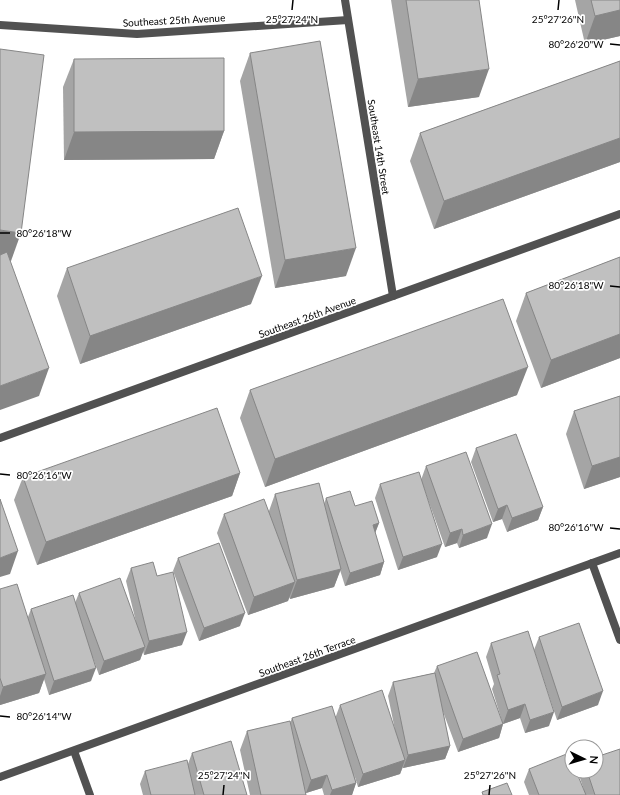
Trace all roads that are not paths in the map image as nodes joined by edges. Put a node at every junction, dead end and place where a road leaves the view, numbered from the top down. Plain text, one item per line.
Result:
1 (345, 0) edge
2 (348, 20) junction
3 (0, 25) edge
4 (620, 214) edge
5 (393, 296) junction
6 (0, 438) edge
7 (620, 553) edge
8 (592, 563) junction
9 (620, 640) edge
10 (74, 751) junction
11 (0, 778) edge
12 (90, 795) edge

1 - 2 street, Southeast 14th Street
2 - 3 street, Southeast 25th Avenue
2 - 5 street, Southeast 14th Street
4 - 5 street, Southeast 26th Avenue
5 - 6 street, Southeast 26th Avenue
7 - 8 street, Southeast 26th Terrace
8 - 9 street
8 - 10 street, Southeast 26th Terrace
10 - 11 street, Southeast 26th Terrace
10 - 12 street

